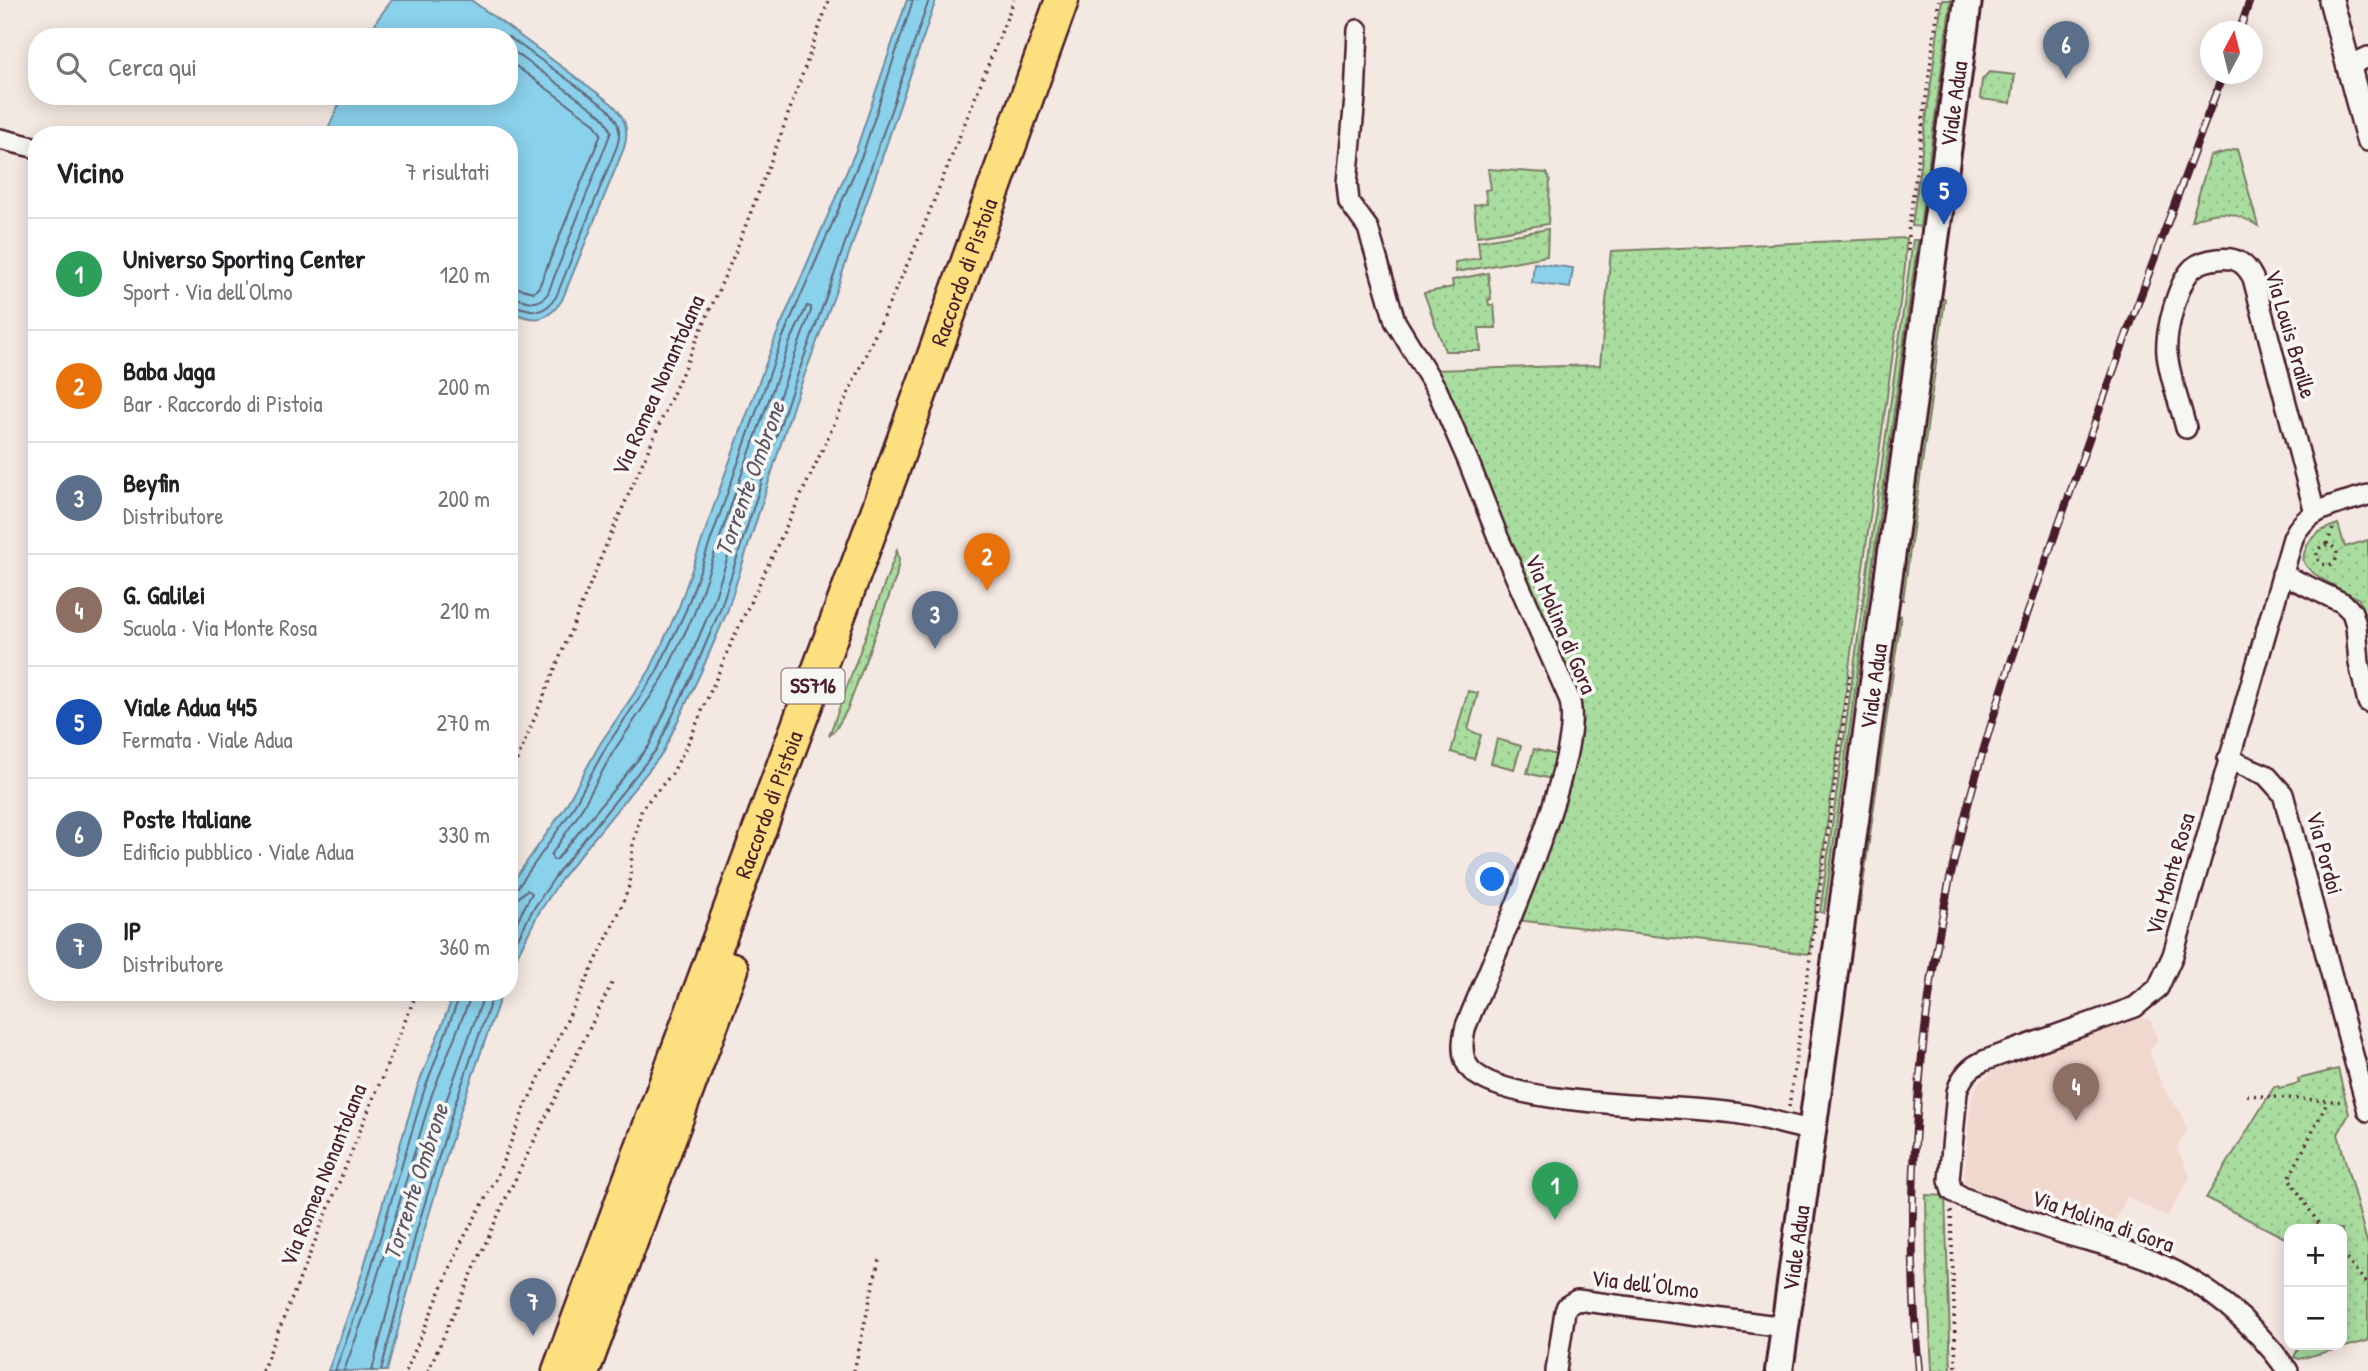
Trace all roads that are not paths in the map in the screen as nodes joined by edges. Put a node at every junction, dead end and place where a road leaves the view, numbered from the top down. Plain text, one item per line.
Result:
1 (1062, 0) edge
2 (1084, 0) edge
3 (1968, 0) edge
4 (2331, 0) edge
5 (1358, 30) dead end
6 (2359, 62) edge
7 (0, 139) edge
8 (2368, 139) edge
9 (28, 146) edge
10 (2186, 428) dead end
11 (2368, 495) edge
12 (2315, 513) junction
13 (2282, 574) junction
14 (2368, 702) edge
15 (2228, 759) junction
16 (2366, 1104) edge
17 (1800, 1128) junction
18 (1952, 1191) joint
19 (1785, 1326) junction
20 (559, 1371) edge
21 (583, 1371) edge
22 (1556, 1371) edge
23 (1779, 1371) edge
24 (2288, 1371) edge

1 - 20 highway, Raccordo di Pistoia / SS716
2 - 21 highway, Raccordo di Pistoia / SS716
3 - 17 main road, Viale Adua
4 - 6 street
5 - 17 street, Via Molina di Gora
6 - 8 street
7 - 9 street
10 - 12 street, Via Louis Braille
11 - 12 street
12 - 13 street, Via Monte Rosa
13 - 14 street
13 - 15 street, Via Monte Rosa
15 - 16 street, Via Pordoi
15 - 18 street, Via Monte Rosa
17 - 19 main road, Viale Adua
18 - 24 street, Via Molina di Gora
19 - 22 street, Via dell'Olmo
19 - 23 main road, Viale Adua

